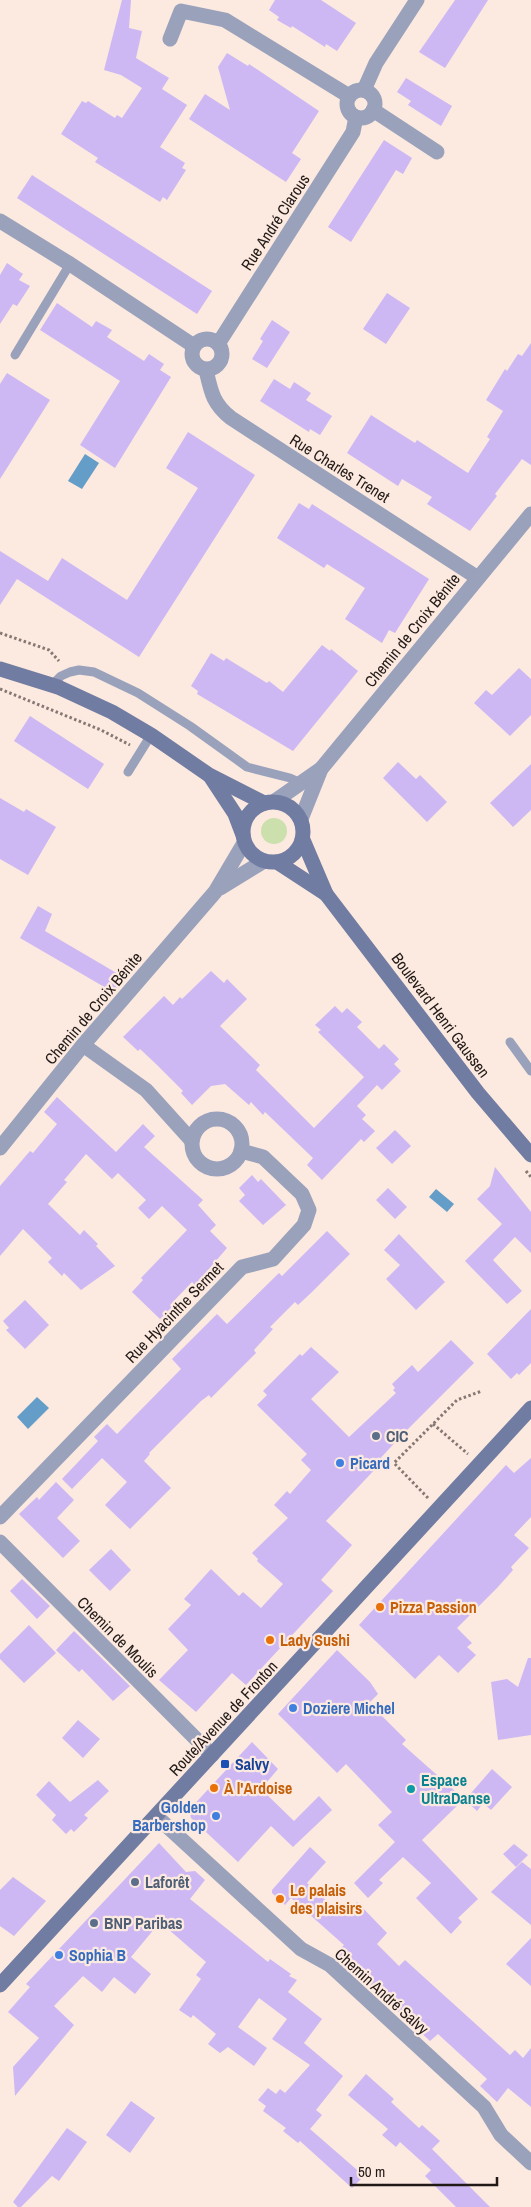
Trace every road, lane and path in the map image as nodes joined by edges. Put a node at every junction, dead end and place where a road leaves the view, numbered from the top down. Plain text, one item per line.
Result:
1 (417, 0) edge
2 (170, 39) dead end
3 (364, 90) junction
4 (349, 96) junction
5 (373, 110) junction
6 (356, 117) junction
7 (437, 152) dead end
8 (0, 221) edge
9 (70, 264) junction
10 (218, 344) junction
11 (194, 346) junction
12 (15, 355) dead end
13 (206, 370) junction
14 (531, 514) edge
15 (478, 578) junction
16 (0, 669) edge
17 (52, 685) junction
18 (151, 735) junction
19 (321, 769) junction
20 (128, 772) dead end
21 (210, 775) junction
22 (301, 783) junction
23 (270, 802) junction
24 (301, 819) junction
25 (243, 839) junction
26 (303, 840) junction
27 (270, 862) junction
28 (215, 892) junction
29 (326, 894) junction
30 (510, 1042) dead end
31 (83, 1044) junction
32 (531, 1071) edge
33 (192, 1141) junction
34 (2, 1142) edge
35 (241, 1152) junction
36 (531, 1155) edge
37 (482, 1391) dead end
38 (531, 1408) edge
39 (433, 1424) junction
40 (480, 1463) junction
41 (439, 1509) junction
42 (0, 1517) edge
43 (0, 1542) edge
44 (212, 1755) junction
45 (156, 1816) junction
46 (0, 1985) edge
47 (531, 2162) edge

1 - 3 street
2 - 4 street
3 - 4 street
3 - 5 street
4 - 6 street
5 - 6 street
5 - 7 street
6 - 10 street, Rue André Clarous
8 - 9 street
9 - 11 street
9 - 12 lane
10 - 11 street
10 - 13 street
11 - 13 street
13 - 15 street, Rue Charles Trenet
14 - 15 street, Chemin de Croix Bénite
15 - 19 street, Chemin de Croix Bénite
16 - 17 street, Boulevard Henri Gaussen
17 - 18 street, Boulevard Henri Gaussen
17 - 22 lane
18 - 20 lane
18 - 21 street, Boulevard Henri Gaussen
19 - 22 street, Chemin de Croix Bénite
19 - 24 street, Chemin de Croix Bénite
21 - 23 street, Boulevard Henri Gaussen
21 - 25 street, Boulevard Henri Gaussen
22 - 23 street, Chemin de Croix Bénite
23 - 24 street, Boulevard Henri Gaussen
23 - 25 street
24 - 26 street, Boulevard Henri Gaussen
25 - 27 street, Boulevard Henri Gaussen
25 - 28 street, Chemin de Croix Bénite
26 - 27 street
26 - 29 street, Boulevard Henri Gaussen
27 - 28 street, Chemin de Croix Bénite
27 - 29 street, Boulevard Henri Gaussen
28 - 31 street, Chemin de Croix Bénite
29 - 36 street, Boulevard Henri Gaussen
30 - 32 lane
31 - 33 street
31 - 34 street, Chemin de Croix Bénite
33 - 35 street
33 - 35 street
35 - 42 street, Rue Hyacinthe Sermet
37 - 39 path
38 - 40 street, Route/Avenue de Fronton
39 - 40 path
39 - 41 path
40 - 41 street, Route/Avenue de Fronton
41 - 44 street, Route/Avenue de Fronton
43 - 44 street, Chemin de Moulis
44 - 45 street, Route/Avenue de Fronton
45 - 46 street, Route/Avenue de Fronton
45 - 47 street, Chemin André Salvy

